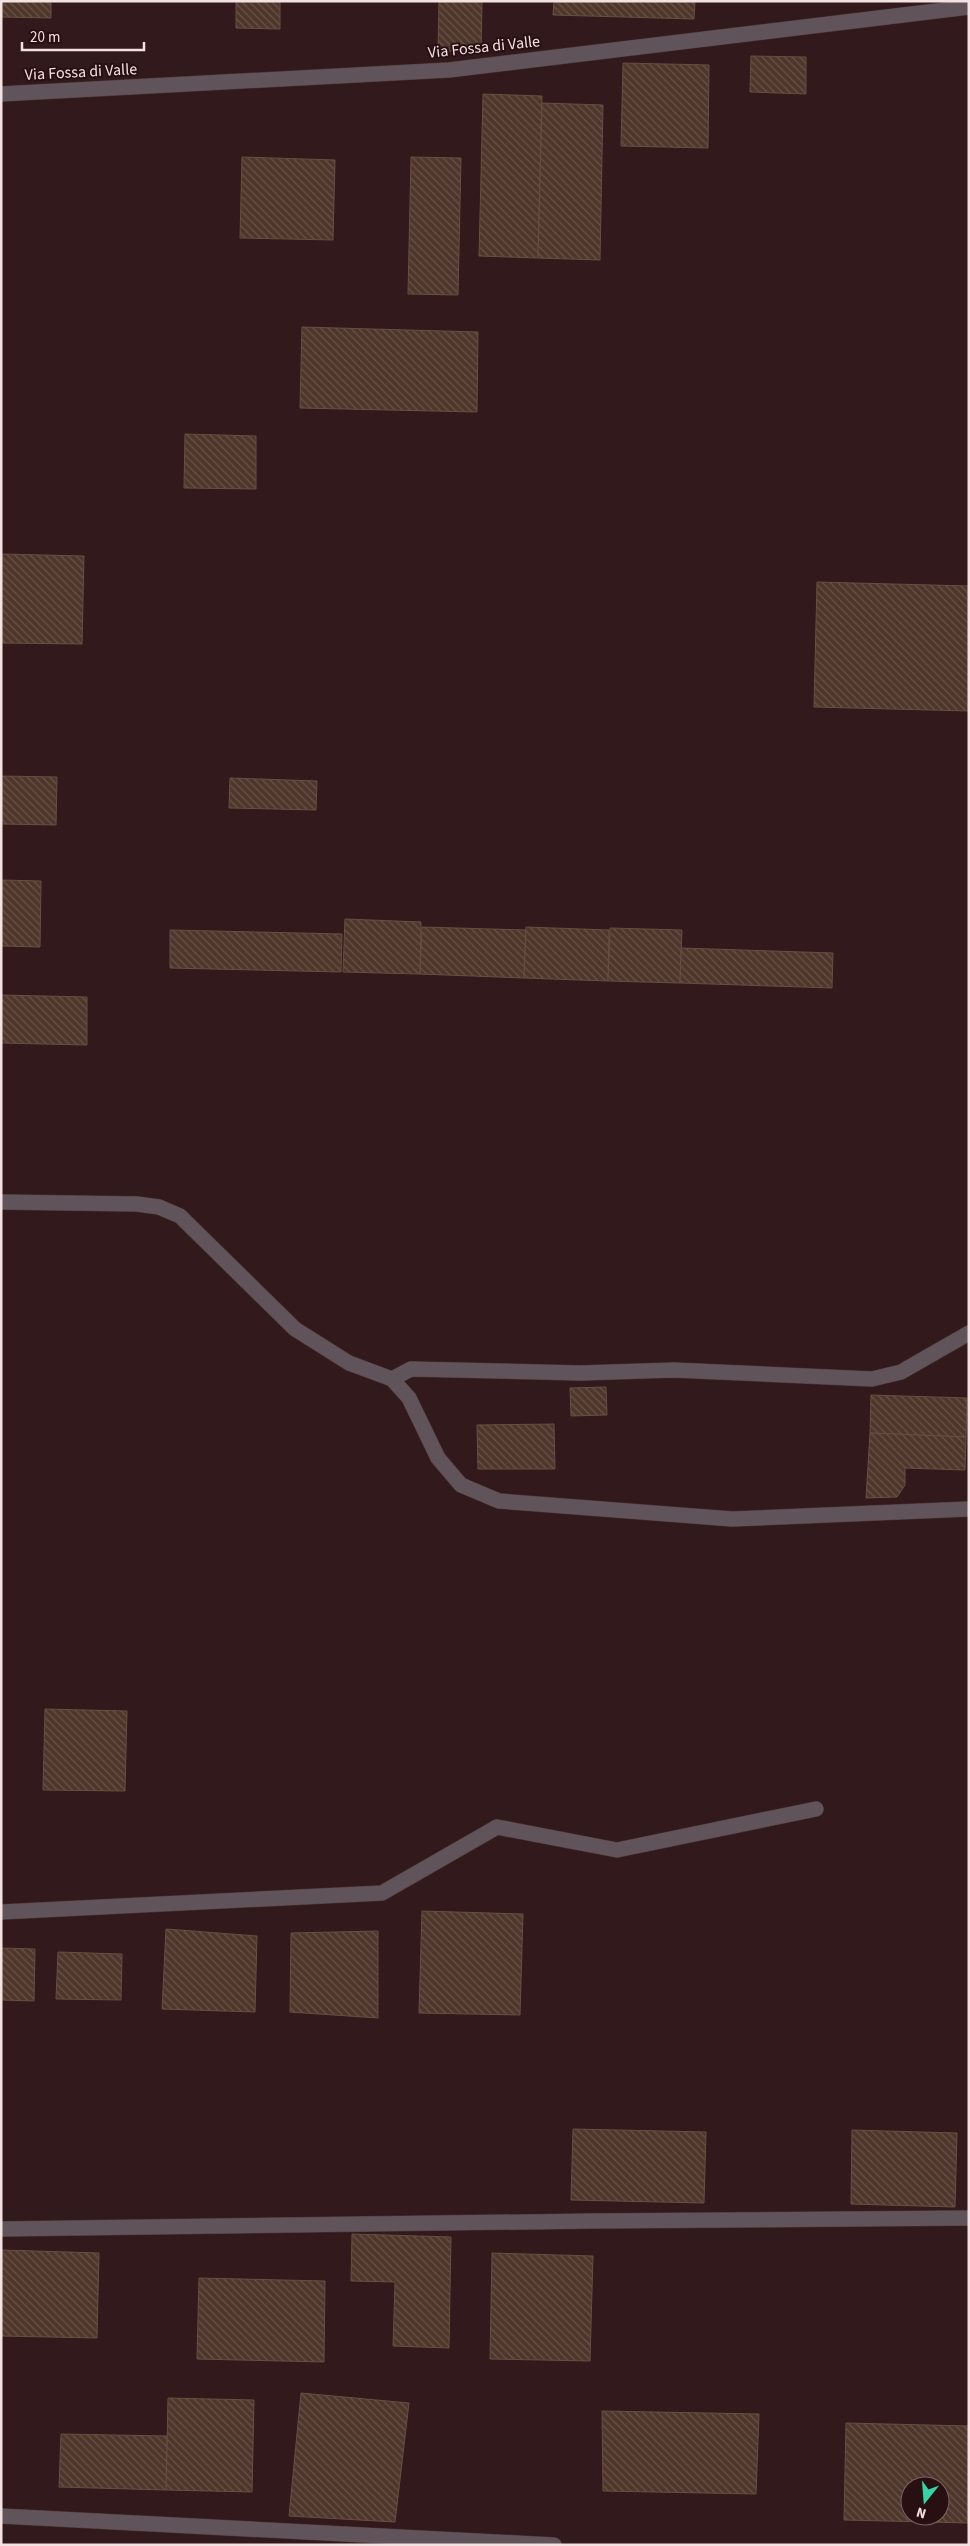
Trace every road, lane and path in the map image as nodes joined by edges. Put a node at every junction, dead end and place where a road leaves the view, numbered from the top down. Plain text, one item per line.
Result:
1 (969, 7) edge
2 (1, 94) edge
3 (1, 1202) edge
4 (969, 1334) edge
5 (392, 1379) junction
6 (969, 1509) edge
7 (816, 1809) dead end
8 (1, 1912) edge
9 (969, 2218) edge
10 (1, 2229) edge
11 (1, 2516) edge
12 (554, 2545) edge

1 - 2 street, Via Fossa di Valle
3 - 5 street
4 - 5 street
5 - 6 street
7 - 8 street
9 - 10 street
11 - 12 street

